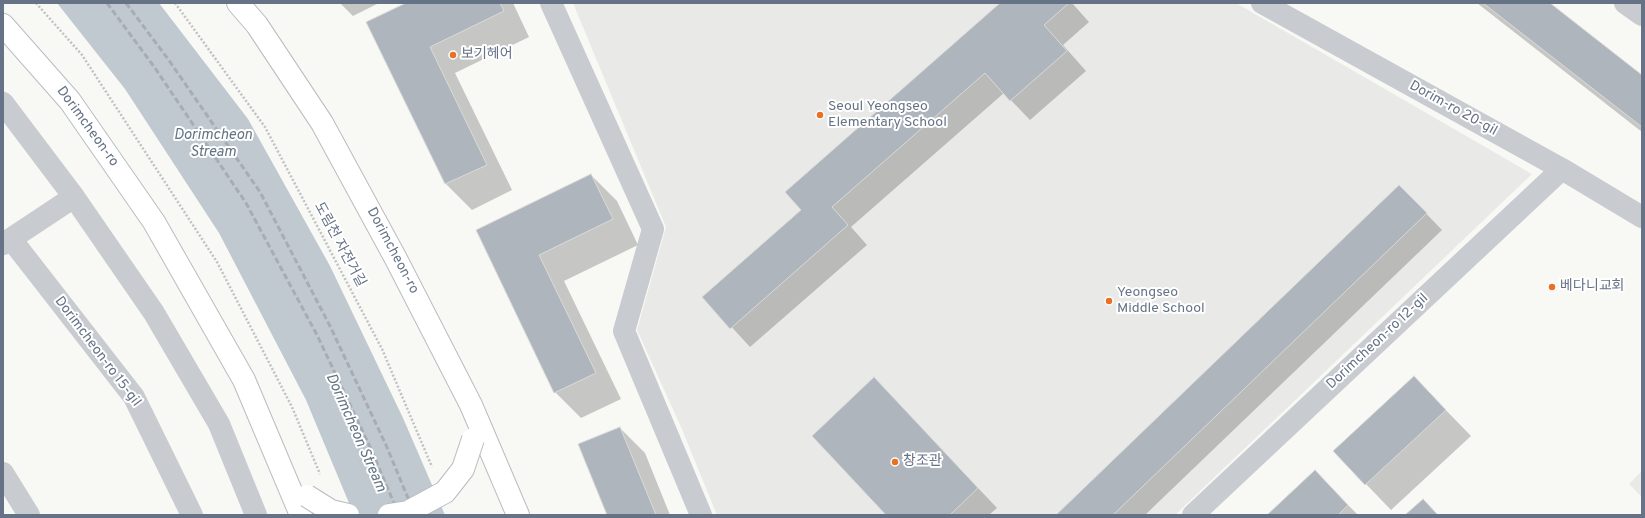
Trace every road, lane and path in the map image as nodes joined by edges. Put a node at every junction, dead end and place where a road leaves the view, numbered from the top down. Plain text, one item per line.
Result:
1 (175, 3) edge
2 (238, 3) edge
3 (551, 3) edge
4 (1262, 3) edge
5 (1625, 3) edge
6 (1642, 15) edge
7 (3, 25) edge
8 (3, 103) edge
9 (1562, 169) junction
10 (74, 197) junction
11 (1642, 217) edge
12 (7, 242) edge
13 (471, 405) junction
14 (434, 472) dead end
15 (3, 473) edge
16 (304, 506) edge
17 (29, 515) edge
18 (192, 515) edge
19 (256, 515) edge
20 (348, 515) edge
21 (389, 515) edge
22 (518, 515) edge
23 (701, 515) edge
24 (1193, 515) edge

1 - 14 path, 도림천 자전거길
2 - 13 main road, Dorimcheon-ro
3 - 23 street
4 - 9 street, Dorim-ro 20-gil
5 - 6 street
7 - 16 main road, Dorimcheon-ro
8 - 10 street
9 - 11 street, Dorim-ro 20-gil
9 - 24 street, Dorimcheon-ro 12-gil
10 - 12 street, Dorimcheon-ro 15-gil
10 - 19 street
12 - 18 street, Dorimcheon-ro 15-gil
13 - 21 main road, bridge
13 - 22 main road, Dorimcheon-ro
15 - 17 street
16 - 20 main road, bridge

